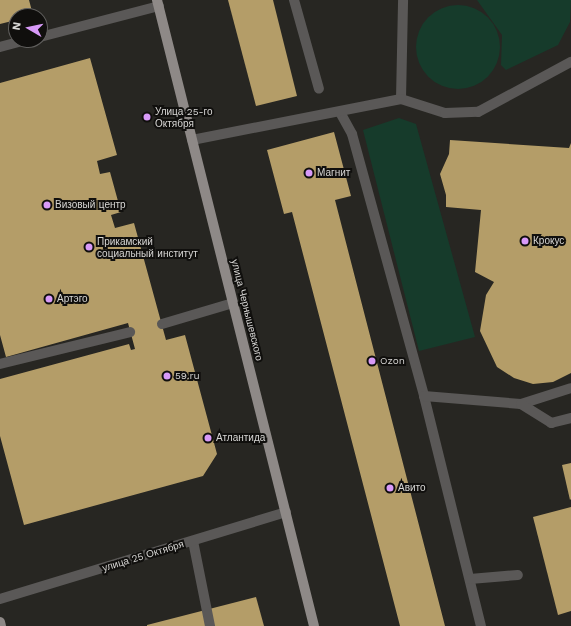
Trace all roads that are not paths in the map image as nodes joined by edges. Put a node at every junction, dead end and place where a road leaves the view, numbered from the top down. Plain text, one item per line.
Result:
1 (294, 0) edge
2 (403, 0) edge
3 (158, 3) edge
4 (48, 34) edge
5 (571, 62) edge
6 (318, 89) dead end
7 (401, 100) junction
8 (341, 114) junction
9 (192, 140) junction
10 (233, 303) junction
11 (162, 324) dead end
12 (130, 332) dead end
13 (0, 364) edge
14 (571, 388) edge
15 (424, 396) junction
16 (521, 404) junction
17 (571, 418) edge
18 (286, 512) junction
19 (193, 541) junction
20 (518, 575) dead end
21 (470, 579) junction
22 (0, 599) edge
23 (0, 622) edge
24 (1, 626) edge
25 (210, 626) edge
26 (314, 626) edge
27 (481, 626) edge

1 - 6 street
2 - 7 street
3 - 4 street
3 - 9 main road, улица Чернышевского
5 - 7 street
7 - 8 street
8 - 9 street
8 - 15 street
9 - 10 main road, улица Чернышевского
10 - 11 street
10 - 18 main road, улица Чернышевского
12 - 13 street
14 - 16 street
15 - 16 street
15 - 21 street
16 - 17 street
18 - 19 street, улица 25 Октября
18 - 26 main road, улица Чернышевского
19 - 22 street, улица 25 Октября
19 - 25 street
20 - 21 street
21 - 27 street
23 - 24 main road

